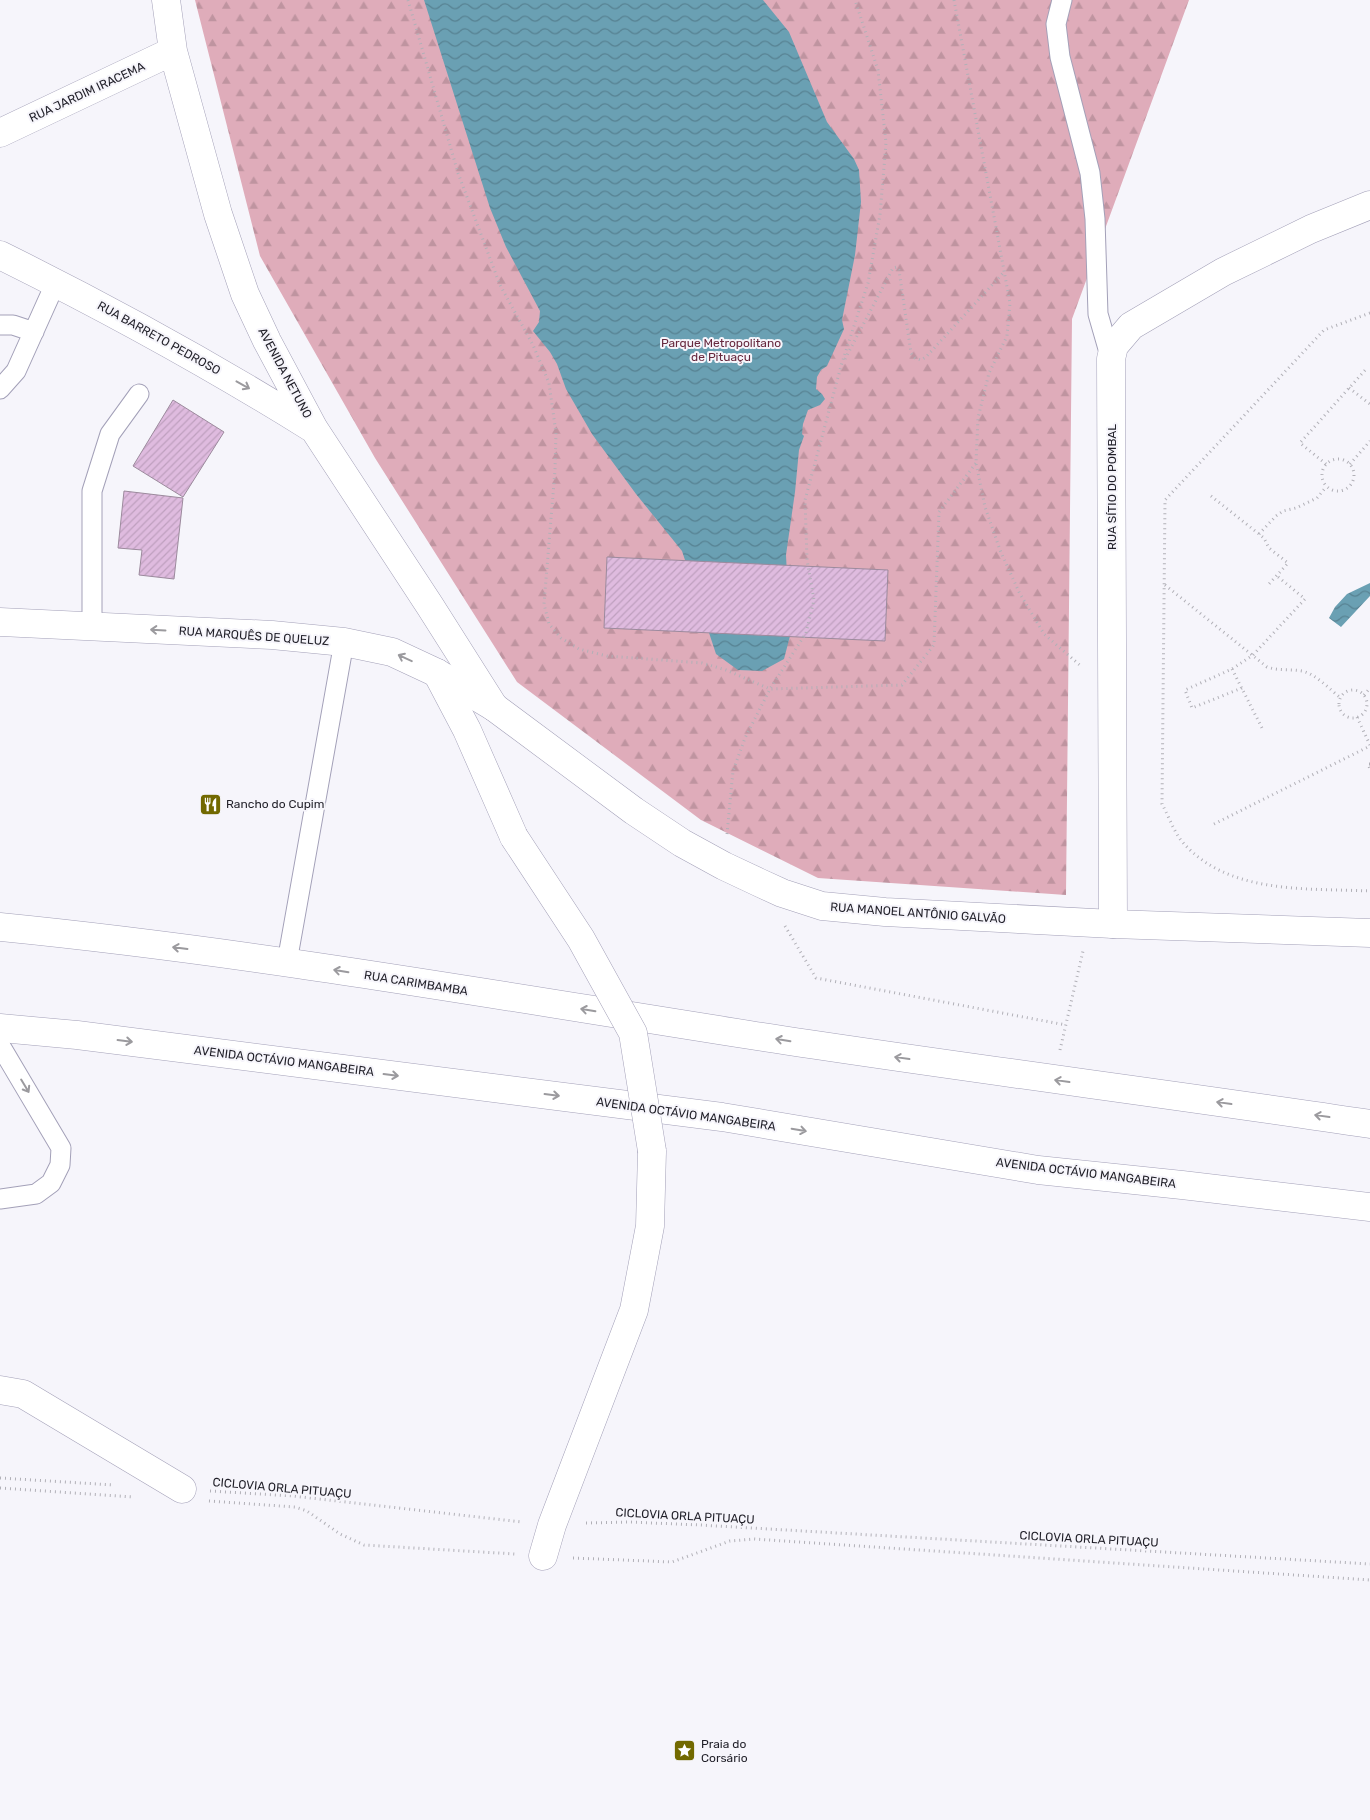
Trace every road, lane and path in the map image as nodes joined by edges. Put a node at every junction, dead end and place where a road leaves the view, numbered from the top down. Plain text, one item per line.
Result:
1 (166, 0) edge
2 (408, 0) edge
3 (855, 0) edge
4 (954, 0) edge
5 (1062, 0) edge
6 (174, 51) junction
7 (0, 133) edge
8 (1370, 205) edge
9 (0, 254) edge
10 (1004, 272) junction
11 (56, 282) junction
12 (1370, 313) edge
13 (0, 325) edge
14 (34, 332) junction
15 (1112, 359) junction
16 (841, 366) junction
17 (1367, 368) dead end
18 (1349, 388) junction
19 (0, 389) edge
20 (139, 394) dead end
21 (1370, 404) edge
22 (314, 428) junction
23 (1370, 441) edge
24 (976, 463) junction
25 (1326, 464) junction
26 (1350, 464) junction
27 (1326, 486) junction
28 (1211, 496) dead end
29 (1259, 534) junction
30 (1276, 576) junction
31 (1270, 584) dead end
32 (1165, 585) dead end
33 (0, 622) edge
34 (92, 627) junction
35 (344, 642) junction
36 (1253, 655) junction
37 (1232, 669) junction
38 (437, 673) junction
39 (1112, 686) junction
40 (1242, 688) junction
41 (1370, 688) edge
42 (770, 689) junction
43 (1364, 695) junction
44 (1340, 698) junction
45 (494, 707) junction
46 (1357, 717) junction
47 (1263, 730) dead end
48 (1370, 745) edge
49 (1370, 764) edge
50 (1370, 769) edge
51 (1214, 824) dead end
52 (724, 866) junction
53 (1370, 892) edge
54 (782, 922) dead end
55 (1101, 923) junction
56 (0, 927) edge
57 (1370, 933) edge
58 (287, 962) junction
59 (1066, 1025) junction
60 (0, 1028) edge
61 (0, 1044) edge
62 (1053, 1080) junction
63 (1370, 1124) edge
64 (0, 1199) edge
65 (1370, 1207) edge
66 (0, 1390) edge
67 (0, 1478) edge
68 (115, 1485) dead end
69 (0, 1488) edge
70 (182, 1489) joint
71 (138, 1497) dead end
72 (206, 1501) dead end
73 (552, 1525) junction
74 (543, 1556) junction
75 (1370, 1564) edge
76 (1370, 1580) edge

1 - 6 street, AVENIDA NETUNO
2 - 42 path
3 - 16 path
4 - 10 path
5 - 15 lane
6 - 7 street, RUA JARDIM IRACEMA
6 - 22 street, AVENIDA NETUNO
8 - 15 street, RUA SÍTIO DO POMBAL
9 - 11 street, RUA BARRETO PEDROSO
10 - 16 path
10 - 24 path
11 - 14 lane
11 -> 22 street, RUA BARRETO PEDROSO
12 - 53 path
13 - 14 lane
14 - 19 lane
15 - 39 street, RUA SÍTIO DO POMBAL
16 - 42 path
17 - 18 path
18 - 21 path
18 - 25 path
20 - 34 lane
22 - 45 street, AVENIDA NETUNO
23 - 26 path
24 - 39 path
24 - 42 path
25 - 26 path
25 - 27 path
26 - 27 path
27 - 29 path
28 - 29 path
29 - 30 path
30 - 31 path
30 - 36 path
32 - 36 path
33 - 34 street, RUA MARQUÊS DE QUELUZ
35 -> 34 street, RUA MARQUÊS DE QUELUZ
38 -> 35 street, RUA MARQUÊS DE QUELUZ
35 - 58 lane
36 - 37 path
36 - 44 path
37 - 40 path
37 - 40 path
38 - 45 street, RUA MARQUÊS DE QUELUZ
38 - 73 street, bridge
39 - 55 street, RUA SÍTIO DO POMBAL
40 - 47 path
41 - 43 path
42 - 52 path
43 - 44 path
43 - 46 path
44 - 46 path
45 - 52 street, RUA MANOEL ANTÔNIO GALVÃO
46 - 48 path
48 - 51 path
49 - 50 path
52 - 55 street, RUA MANOEL ANTÔNIO GALVÃO
54 - 59 path
55 - 57 street, RUA MANOEL ANTÔNIO GALVÃO
55 - 59 path
58 -> 56 street, RUA CARIMBAMBA
62 -> 58 street, RUA CARIMBAMBA
59 - 62 path
60 -> 65 street, AVENIDA OCTÁVIO MANGABEIRA
61 -> 64 lane
63 -> 62 street
66 - 70 street
67 - 68 path
69 - 71 path
70 - 73 path, CICLOVIA ORLA PITUAÇU
72 - 74 path
73 - 74 street
73 - 75 path, CICLOVIA ORLA PITUAÇU
74 - 76 path

